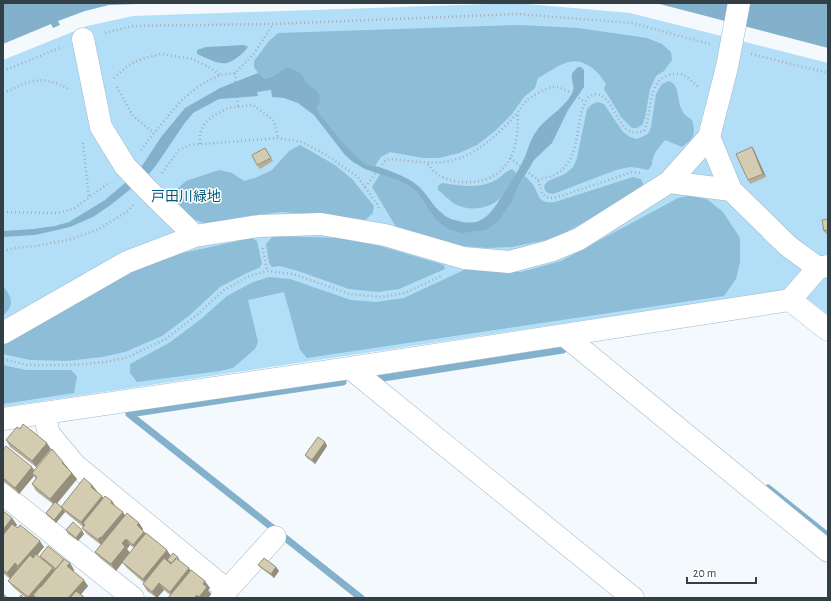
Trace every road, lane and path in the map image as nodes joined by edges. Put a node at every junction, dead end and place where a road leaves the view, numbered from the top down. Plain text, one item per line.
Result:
1 (739, 3) edge
2 (273, 24) junction
3 (83, 39) junction
4 (732, 40) junction
5 (3, 71) edge
6 (235, 73) junction
7 (828, 73) edge
8 (220, 75) junction
9 (113, 79) junction
10 (91, 81) junction
11 (3, 93) edge
12 (585, 102) junction
13 (717, 104) junction
14 (238, 107) junction
15 (518, 112) junction
16 (154, 133) junction
17 (278, 138) junction
18 (709, 138) junction
19 (82, 140) dead end
20 (200, 144) junction
21 (510, 158) junction
22 (428, 164) junction
23 (135, 176) junction
24 (538, 180) junction
25 (665, 185) junction
26 (365, 187) junction
27 (731, 190) junction
28 (89, 198) junction
29 (3, 212) edge
30 (385, 235) junction
31 (195, 236) junction
32 (3, 250) edge
33 (464, 258) junction
34 (823, 267) edge
35 (790, 300) junction
36 (828, 330) edge
37 (3, 334) edge
38 (564, 335) junction
39 (3, 359) edge
40 (350, 368) junction
41 (44, 413) junction
42 (3, 419) edge
43 (3, 494) edge
44 (275, 537) dead end
45 (828, 551) edge
46 (224, 594) edge
47 (133, 598) edge
48 (633, 598) edge

1 - 4 street
2 - 3 path
2 - 4 path
2 - 6 path
3 - 5 path
3 - 10 street
4 - 7 path
4 - 13 street
6 - 8 path
6 - 14 path
8 - 9 path
8 - 16 path
9 - 10 path
9 - 16 path
10 - 11 path
10 - 23 street
12 - 13 path
12 - 15 path
12 - 24 path
13 - 18 street
14 - 17 path
14 - 20 path
15 - 21 path
15 - 22 path
16 - 23 path
17 - 20 path
17 - 26 path
18 - 25 street
18 - 27 street
19 - 28 path
20 - 23 path
21 - 22 path
21 - 24 path
22 - 26 path
23 - 28 path
23 - 31 street
23 - 32 path
24 - 25 path
25 - 27 street
25 - 33 street
26 - 30 path
27 - 34 street
28 - 29 path
30 - 31 street
30 - 33 street
31 - 37 street
33 - 39 path
34 - 35 street
35 - 36 street
35 - 38 street
38 - 40 street
38 - 45 street
40 - 41 street
40 - 48 street
41 - 42 street
41 - 46 street
43 - 47 street
44 - 46 street

